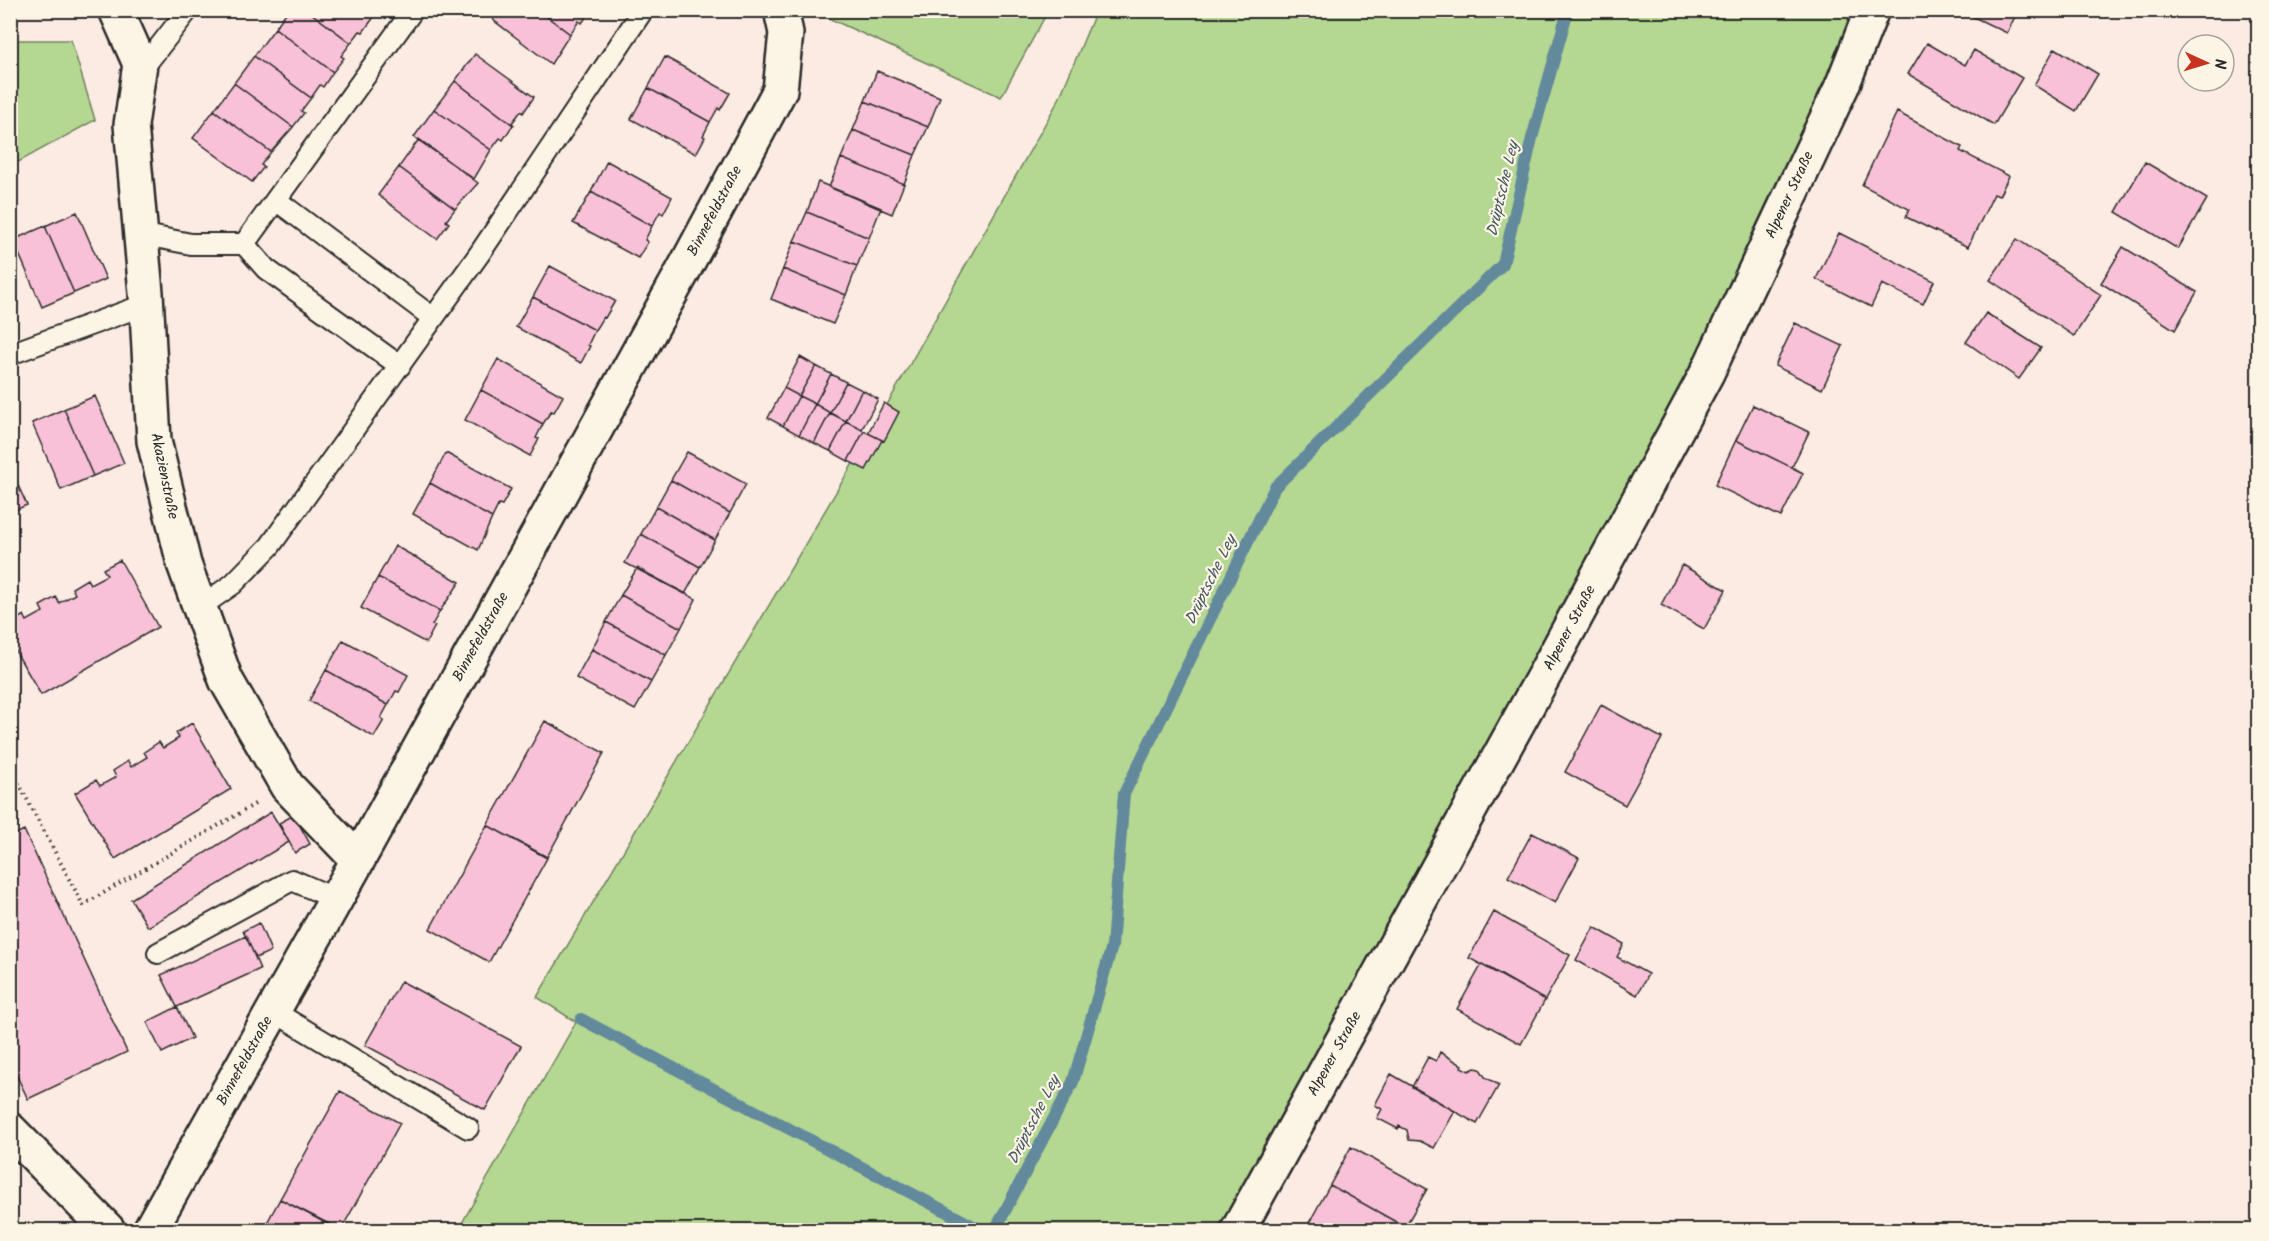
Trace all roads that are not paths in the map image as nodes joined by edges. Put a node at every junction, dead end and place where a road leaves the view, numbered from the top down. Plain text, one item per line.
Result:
1 (116, 10) edge
2 (188, 10) edge
3 (413, 10) edge
4 (643, 10) edge
5 (1872, 10) edge
6 (784, 22) edge
7 (139, 73) junction
8 (276, 201) junction
9 (141, 234) junction
10 (244, 244) junction
11 (147, 304) junction
12 (433, 318) junction
13 (10, 354) edge
14 (400, 366) junction
15 (200, 607) junction
16 (358, 860) junction
17 (336, 899) junction
18 (158, 952) dead end
19 (273, 1011) junction
20 (468, 1128) dead end
21 (10, 1130) edge
22 (108, 1230) edge
23 (150, 1230) edge
24 (1238, 1230) edge

1 - 7 street, Akazienstraße
2 - 7 lane
3 - 8 lane
4 - 12 lane
5 - 24 street, Alpener Straße
6 - 16 street, Binnefeldstraße
7 - 9 street, Akazienstraße
8 - 10 lane
8 - 12 lane
9 - 10 lane
9 - 11 street, Akazienstraße
10 - 14 lane
11 - 13 lane
11 - 15 street, Akazienstraße
12 - 14 lane
14 - 15 lane
15 - 16 street, Akazienstraße
16 - 17 street, Binnefeldstraße
17 - 18 lane
17 - 19 street, Binnefeldstraße
19 - 20 lane
19 - 23 street, Binnefeldstraße
21 - 22 street

